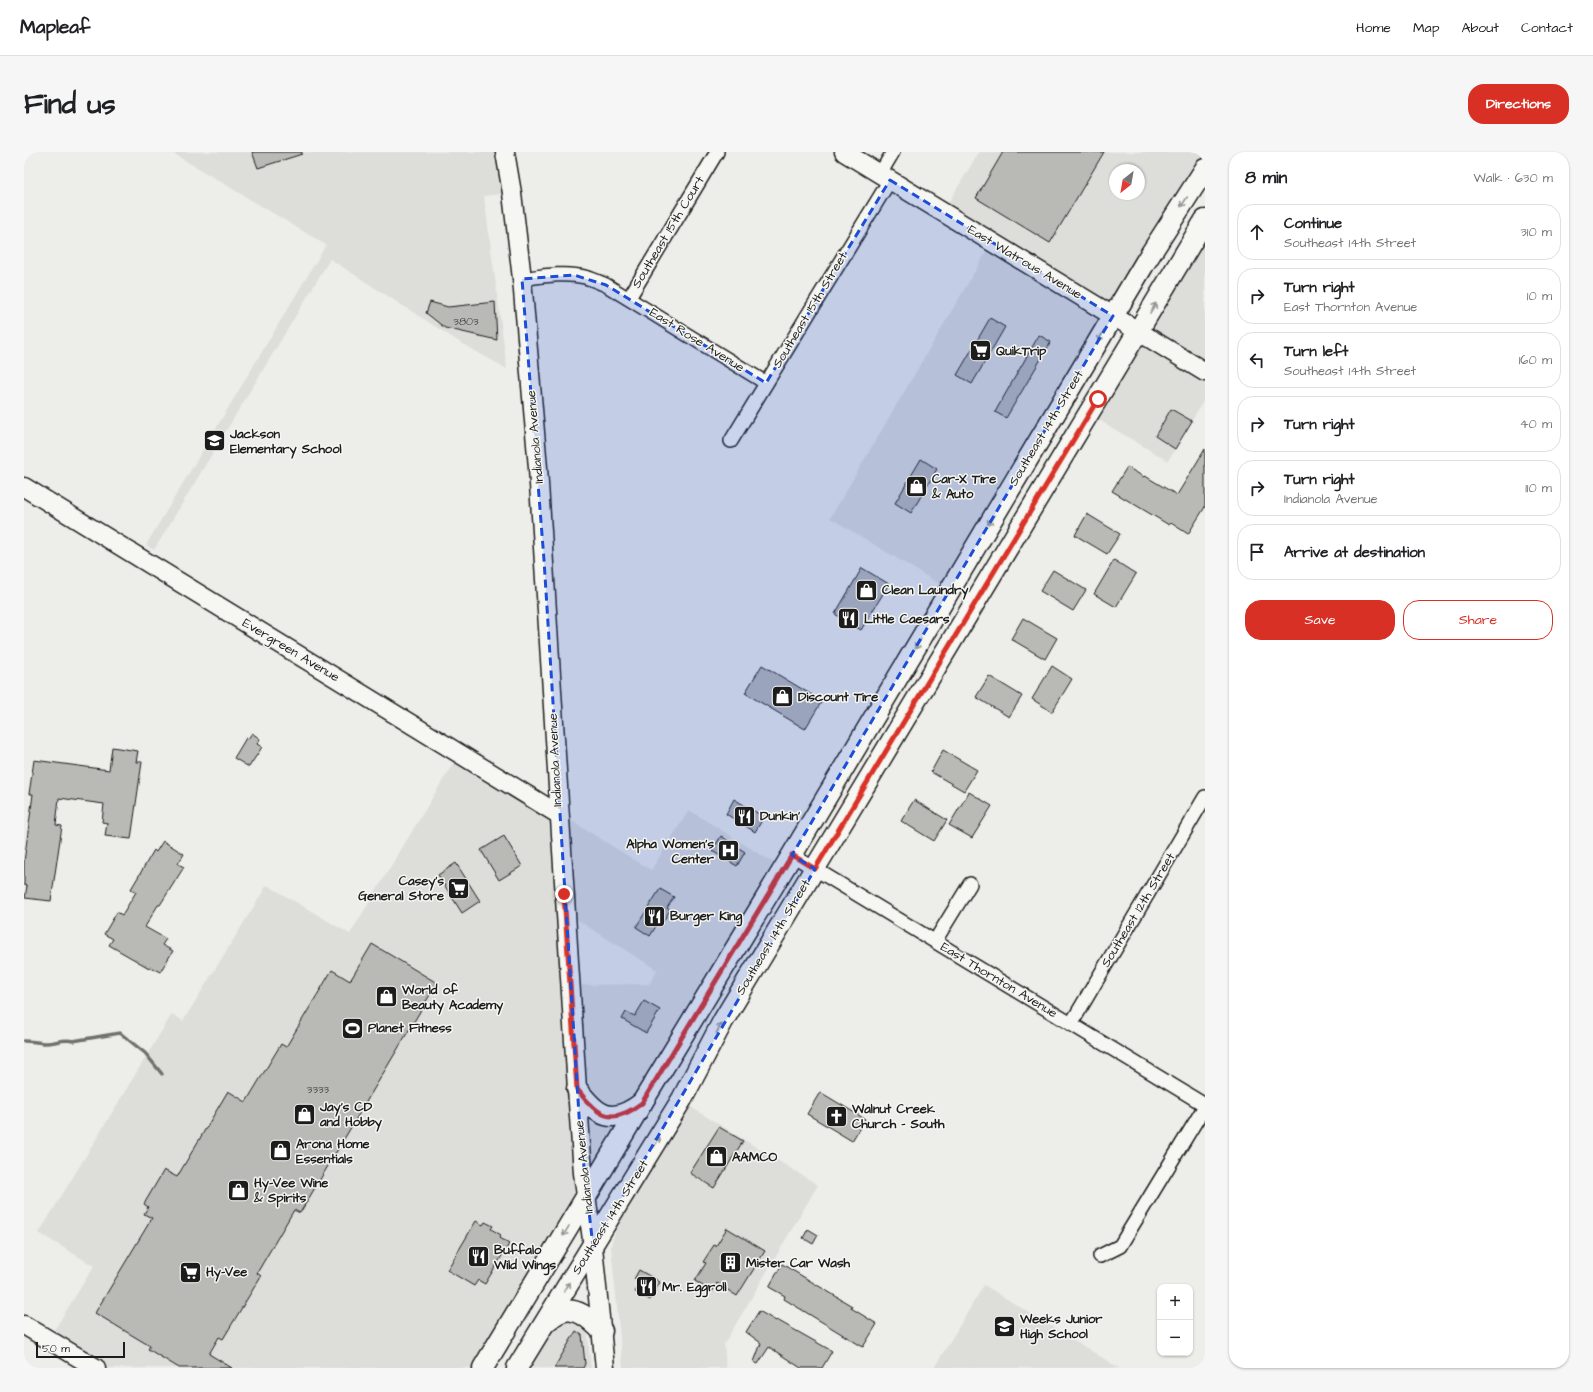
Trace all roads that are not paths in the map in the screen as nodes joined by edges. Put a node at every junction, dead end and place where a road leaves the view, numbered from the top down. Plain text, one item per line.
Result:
1 (505, 152) edge
2 (716, 152) edge
3 (844, 152) edge
4 (893, 152) edge
5 (1205, 169) edge
6 (885, 177) junction
7 (1205, 220) edge
8 (522, 279) junction
9 (628, 298) junction
10 (1113, 316) junction
11 (1138, 332) junction
12 (1205, 372) edge
13 (766, 383) junction
14 (731, 441) dead end
15 (24, 487) edge
16 (961, 571) junction
17 (931, 676) junction
18 (1205, 797) edge
19 (558, 814) junction
20 (792, 855) junction
21 (815, 869) junction
22 (970, 884) dead end
23 (935, 941) junction
24 (1071, 1024) junction
25 (577, 1089) junction
26 (642, 1103) junction
27 (1205, 1105) edge
28 (586, 1197) junction
29 (593, 1247) junction
30 (1100, 1256) dead end
31 (544, 1323) junction
32 (24, 1325) edge
33 (602, 1332) junction
34 (500, 1340) junction
35 (96, 1368) edge
36 (483, 1368) edge
37 (499, 1368) edge
38 (518, 1368) edge
39 (605, 1368) edge

1 - 8 main road, Indianola Avenue
2 - 9 street, Southeast 15th Court
3 - 6 main road, East Watrous Avenue
4 - 6 street, Southeast 15th Street
5 -> 10 main road, Southeast 14th Street
6 - 10 main road, East Watrous Avenue
6 - 13 street, Southeast 15th Street
11 -> 7 main road, Southeast 14th Street
8 - 9 street, Southeast 15th Court
8 - 19 main road, Indianola Avenue
9 - 13 street, East Rose Avenue
10 - 11 main road, East Watrous Avenue
10 -> 16 main road, Southeast 14th Street
11 - 12 main road, East Watrous Avenue
11 - 17 main road, Southeast 14th Street
13 - 14 street, Southeast 15th Street
15 - 19 main road, Evergreen Avenue
16 - 17 main road
16 -> 20 main road, Southeast 14th Street
17 - 21 main road, Southeast 14th Street
18 - 24 street, Southeast 12th Street
19 - 25 main road, Indianola Avenue
20 - 21 street, East Thornton Avenue
20 - 26 main road, Southeast 14th Street
21 - 23 street, East Thornton Avenue
29 -> 21 main road, Southeast 14th Street
22 - 23 street
23 - 24 street, East Thornton Avenue
24 - 27 street, East Thornton Avenue
25 - 26 main road
25 - 28 main road, Indianola Avenue
26 - 28 main road, Southeast 14th Street
27 - 30 street
28 - 29 main road, Indianola Avenue
28 -> 34 main road, Southeast 14th Street
31 -> 29 main road, Southeast 14th Street
29 - 33 main road, Indianola Avenue
31 - 33 main road
31 - 38 main road, Southeast 14th Street
32 - 35 main road
33 - 39 main road, Indianola Avenue
34 - 36 main road, Southeast 14th Street
34 - 37 main road

